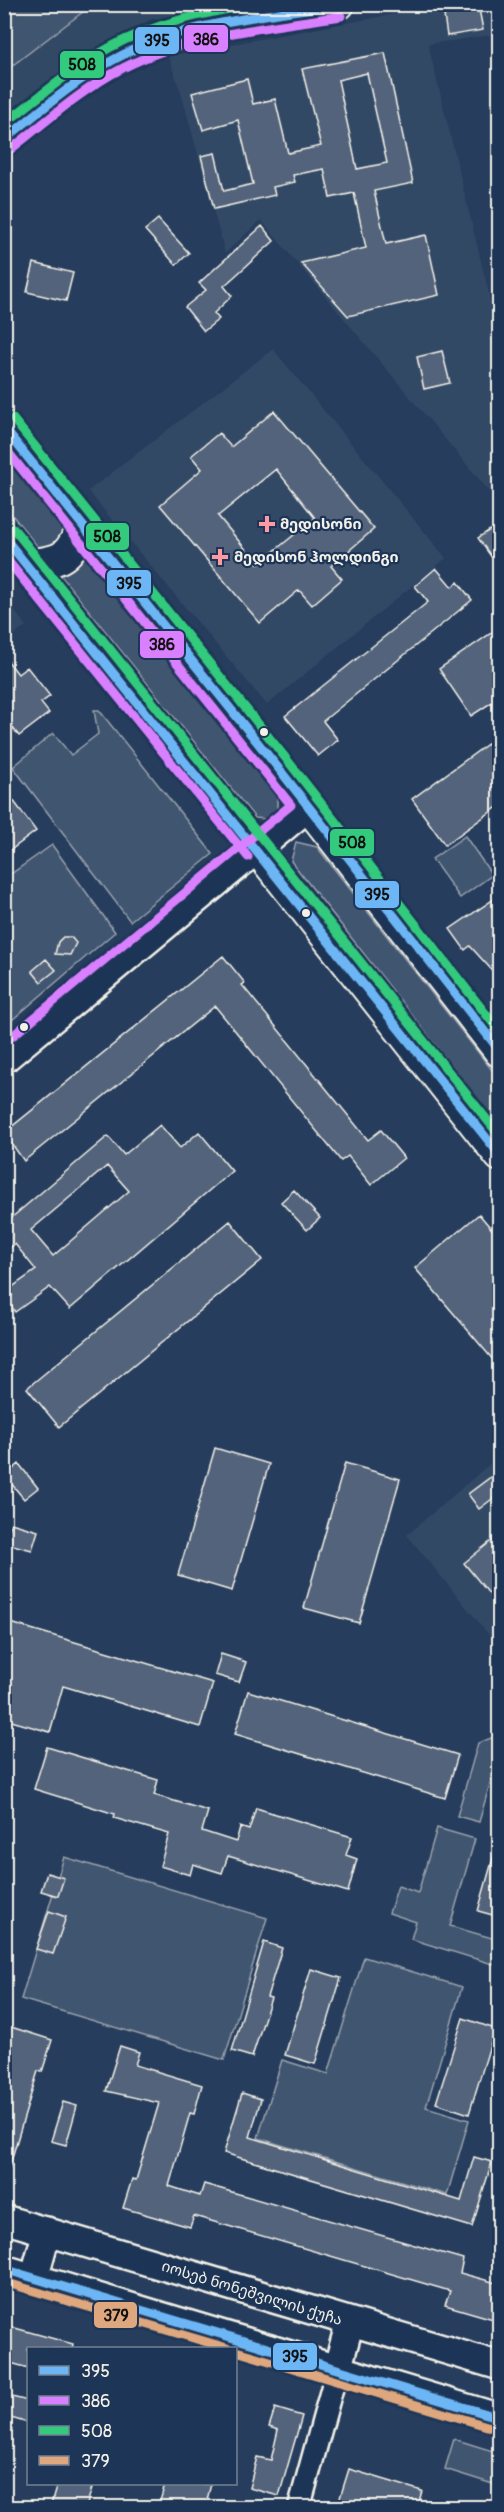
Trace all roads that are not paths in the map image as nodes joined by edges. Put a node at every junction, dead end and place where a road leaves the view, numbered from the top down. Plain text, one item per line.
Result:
1 (339, 4) edge
2 (4, 140) edge
3 (4, 427) edge
4 (82, 525) junction
5 (4, 536) edge
6 (28, 564) junction
7 (308, 807) junction
8 (257, 849) junction
9 (500, 1052) edge
10 (4, 1059) edge
11 (500, 1156) edge
12 (4, 2219) edge
13 (47, 2231) junction
14 (4, 2269) edge
15 (34, 2278) junction
16 (350, 2322) junction
17 (500, 2366) edge
18 (337, 2370) junction
19 (500, 2418) edge
20 (299, 2508) edge

1 - 2 main road
3 - 4 main road
4 - 6 main road
4 - 7 main road
5 - 6 main road
6 - 8 main road
7 - 8 street
7 - 9 main road
8 - 10 street
8 - 11 main road
12 - 13 street, იოსებ ნონეშვილის ქუჩა
13 - 15 street
13 - 16 street, იოსებ ნონეშვილის ქუჩა
14 - 15 street
15 - 18 street
16 - 17 street, იოსებ ნონეშვილის ქუჩა
16 - 18 street
18 - 19 street
18 - 20 street

